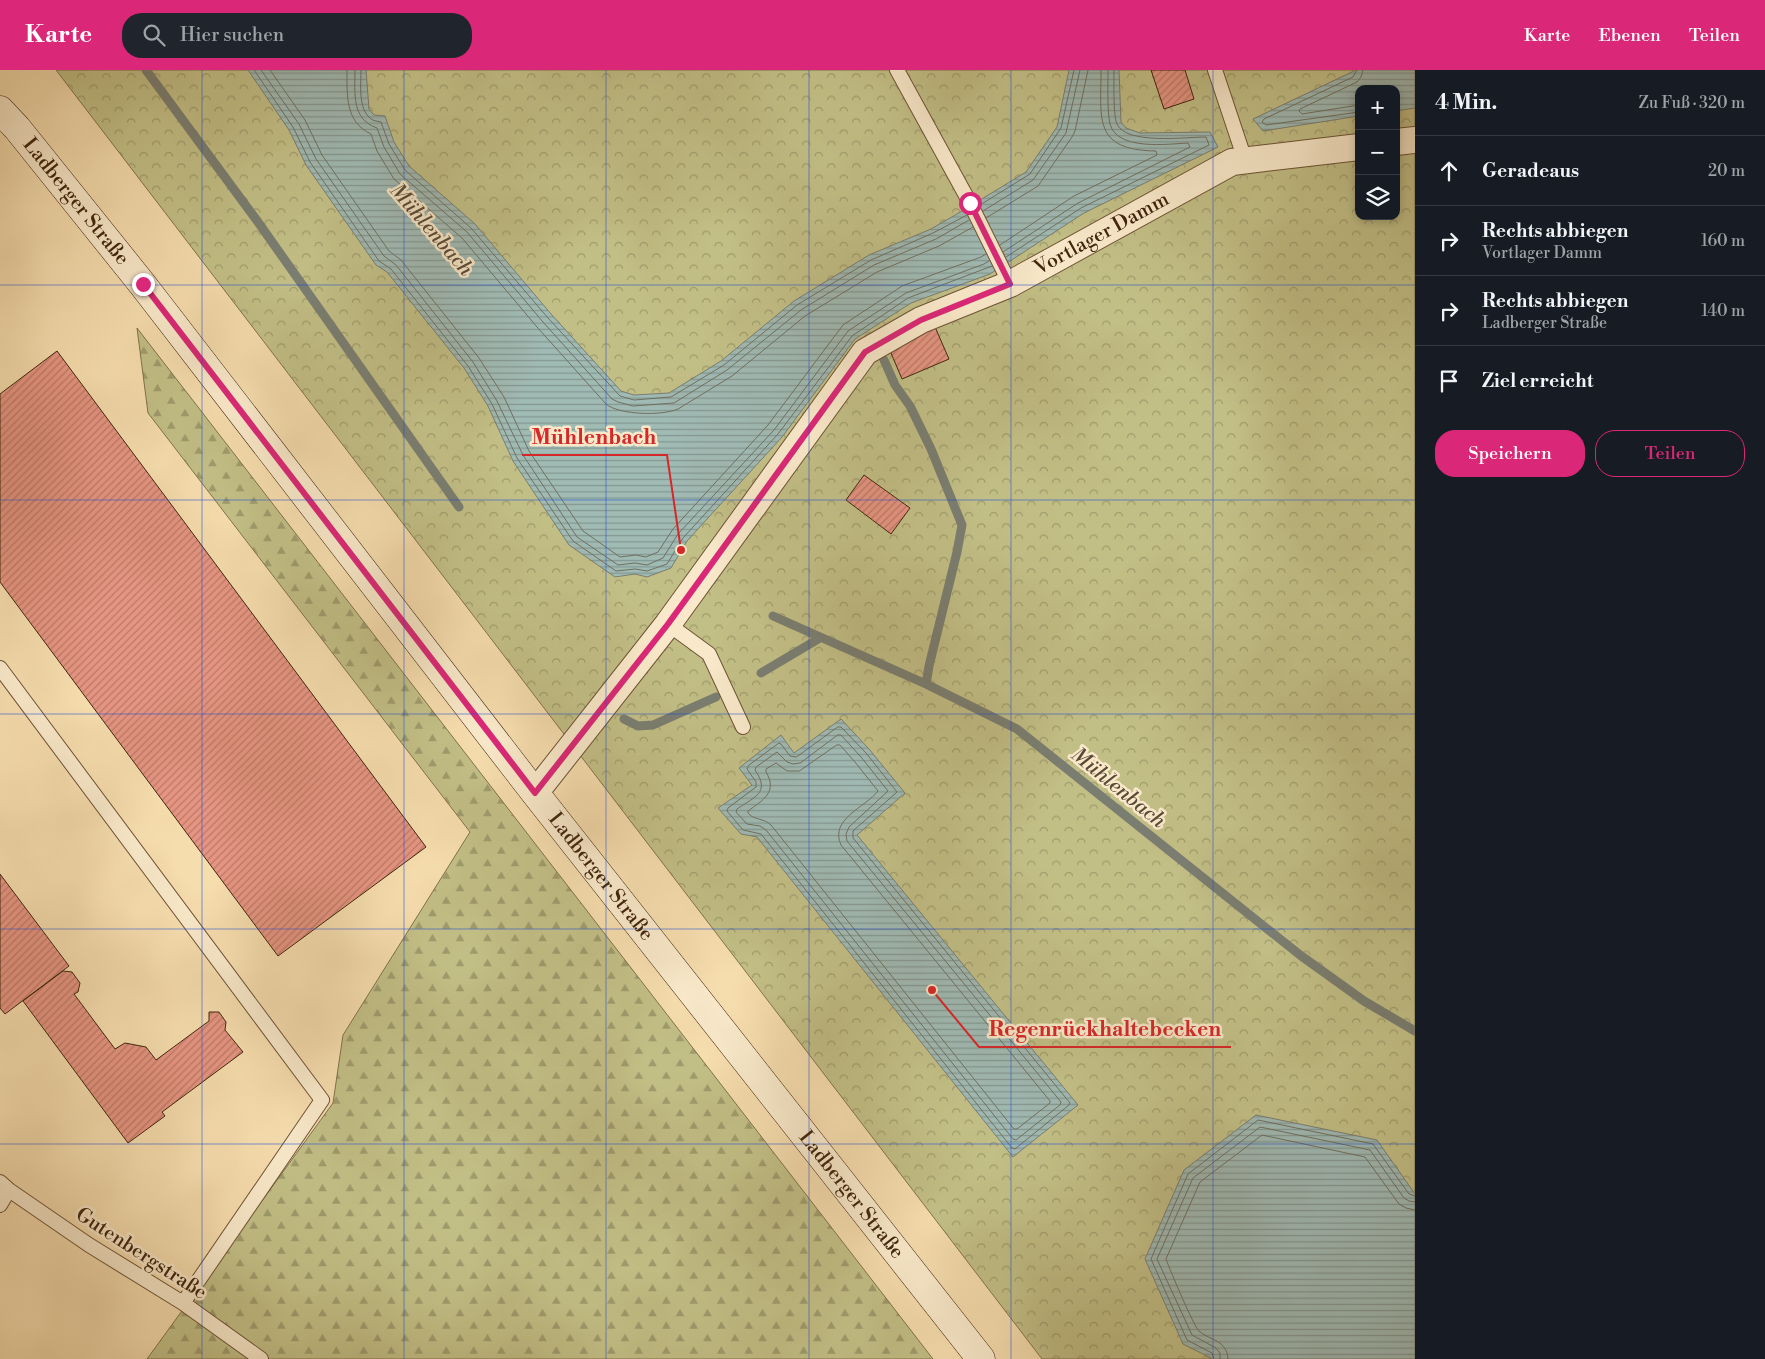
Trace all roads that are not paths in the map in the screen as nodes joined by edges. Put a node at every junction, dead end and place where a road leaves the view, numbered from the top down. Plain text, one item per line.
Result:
1 (897, 70) edge
2 (1216, 71) edge
3 (6, 122) edge
4 (1415, 140) edge
5 (1400, 142) edge
6 (1355, 147) edge
7 (1243, 154) junction
8 (1006, 276) junction
9 (668, 624) junction
10 (0, 668) edge
11 (743, 727) dead end
12 (535, 793) junction
13 (4, 1186) edge
14 (0, 1205) edge
15 (183, 1303) junction
16 (260, 1359) edge
17 (981, 1359) edge

1 - 8 lane
2 - 7 lane
3 - 12 main road, Ladberger Straße
4 - 5 street
6 - 7 street, Vortlager Damm
7 - 8 street, Vortlager Damm
8 - 9 street, Vortlager Damm
9 - 11 lane
9 - 12 street, Vortlager Damm
10 - 15 lane
12 - 17 main road, Ladberger Straße
13 - 14 lane
13 - 15 lane, Gutenbergstraße
15 - 16 lane, Gutenbergstraße

